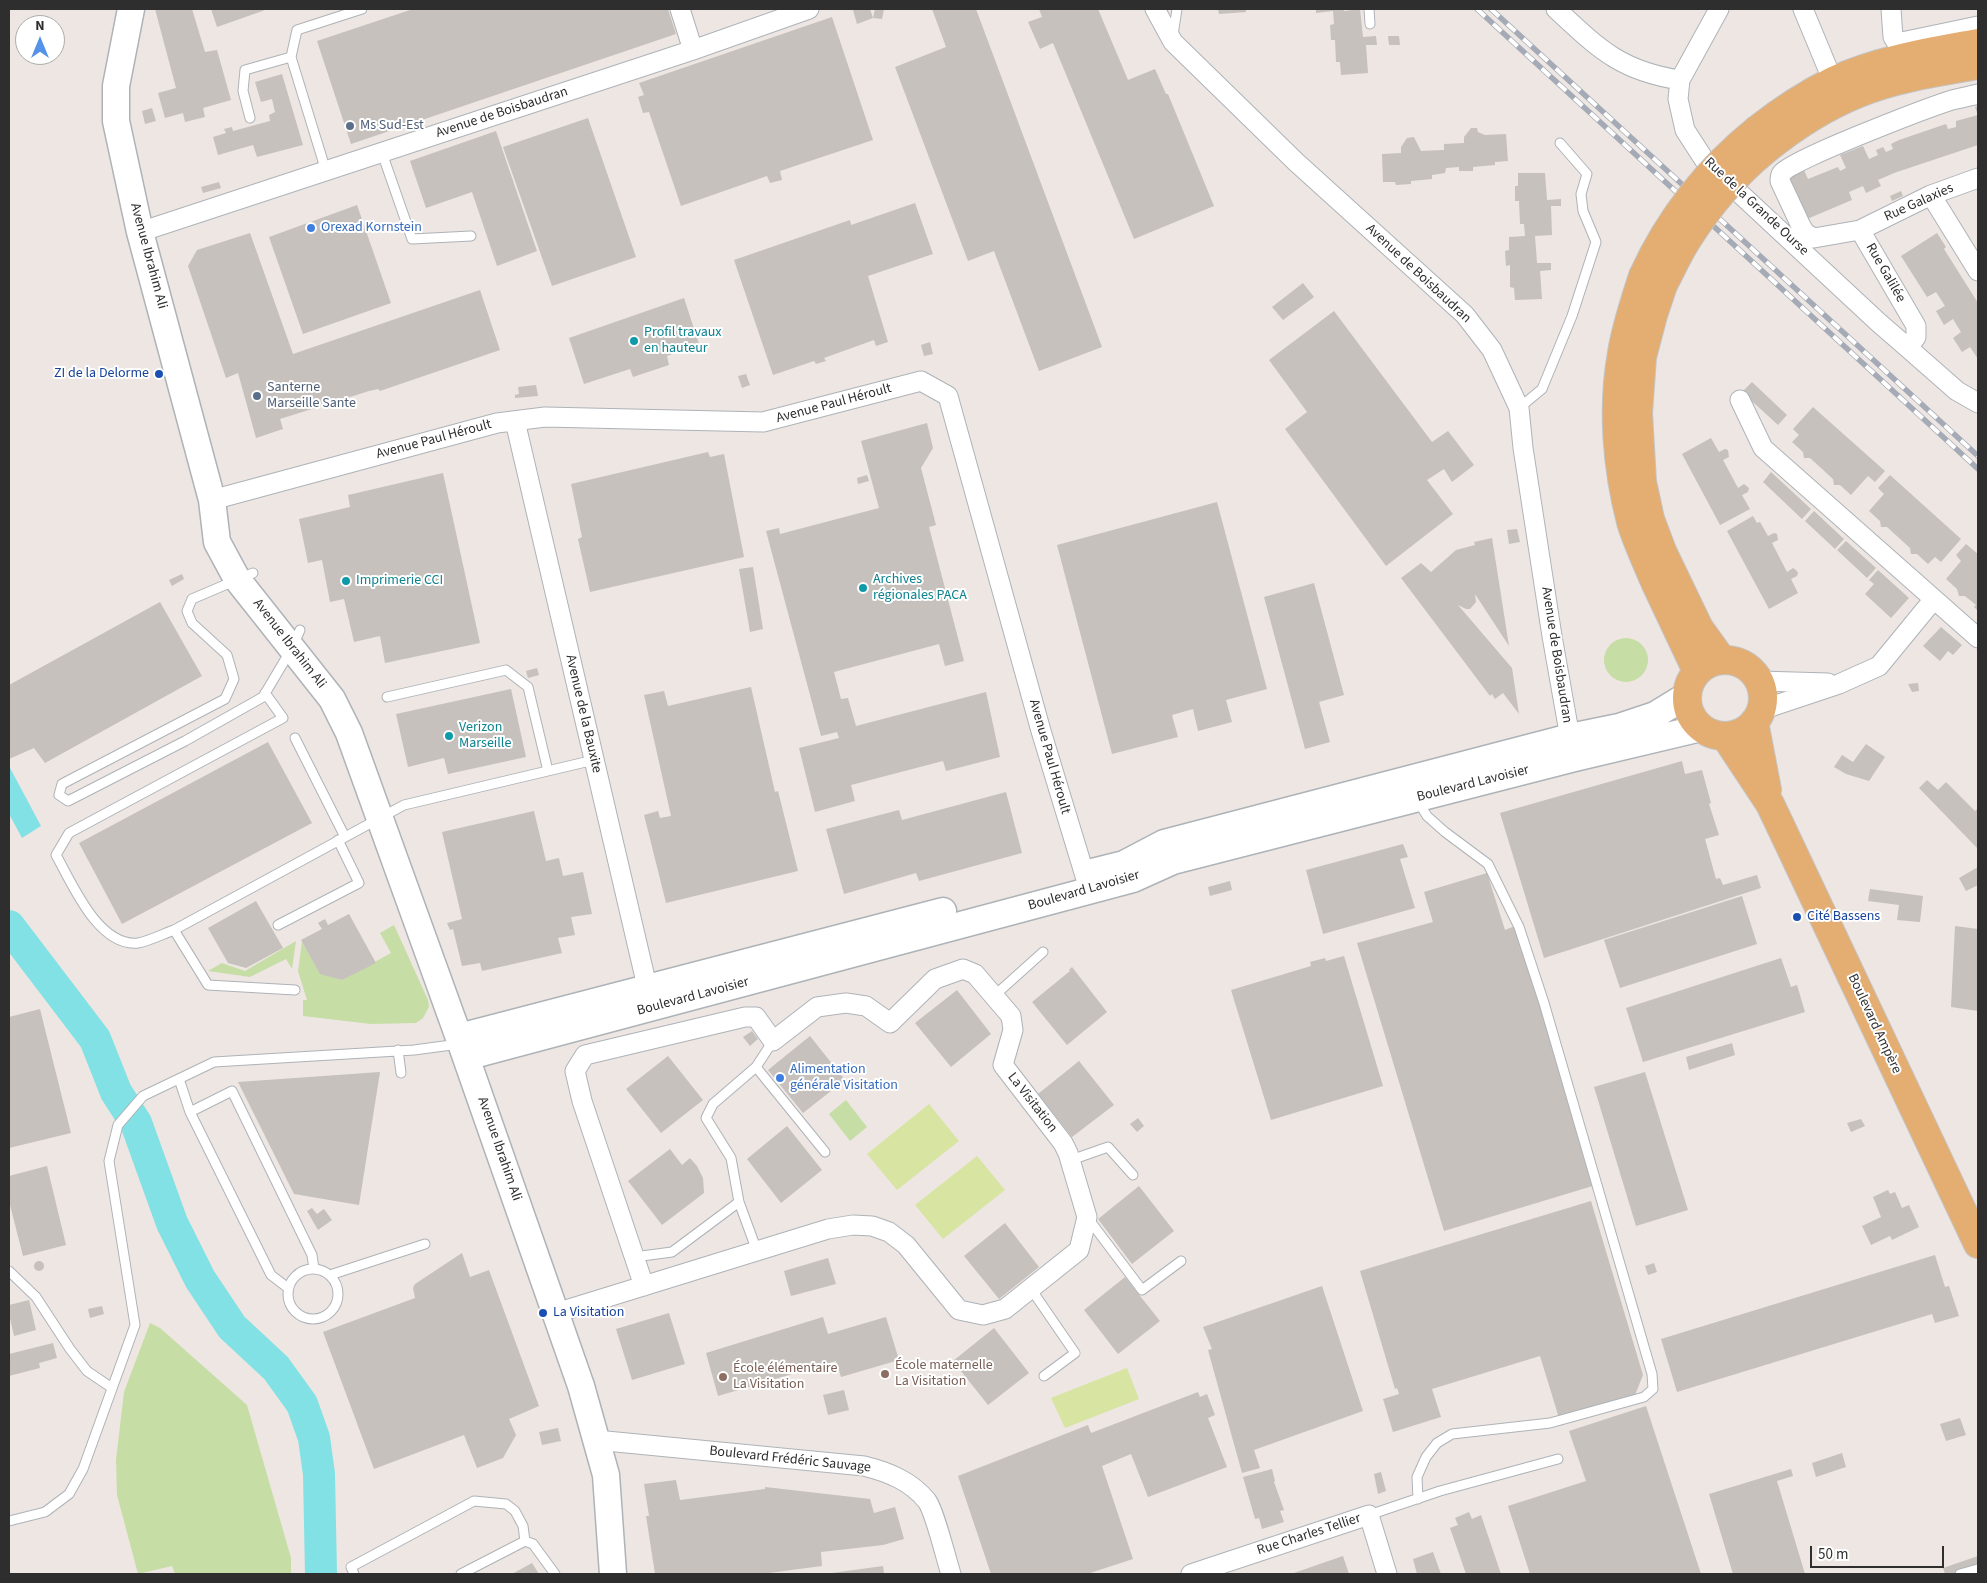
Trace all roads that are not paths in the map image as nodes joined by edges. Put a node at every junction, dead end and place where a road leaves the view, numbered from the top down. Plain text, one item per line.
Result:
1 (130, 9) edge
2 (362, 9) edge
3 (680, 9) edge
4 (809, 9) edge
5 (1155, 9) edge
6 (1177, 9) edge
7 (1369, 9) edge
8 (1556, 9) edge
9 (1719, 9) edge
10 (1803, 9) edge
11 (1891, 9) edge
12 (1370, 24) dead end
13 (1978, 26) edge
14 (1172, 40) junction
15 (1978, 43) edge
16 (693, 50) junction
17 (291, 57) junction
18 (1978, 65) edge
19 (1680, 80) junction
20 (1837, 91) junction
21 (1978, 94) edge
22 (250, 118) dead end
23 (1560, 142) dead end
24 (382, 153) junction
25 (326, 171) junction
26 (1978, 178) edge
27 (1932, 195) junction
28 (1860, 230) junction
29 (140, 232) junction
30 (471, 236) dead end
31 (1978, 271) edge
32 (1653, 281) junction
33 (1908, 348) junction
34 (1740, 400) dead end
35 (1978, 403) edge
36 (1519, 408) junction
37 (514, 421) junction
38 (212, 500) junction
39 (245, 576) junction
40 (1934, 599) junction
41 (1978, 638) edge
42 (296, 639) junction
43 (1722, 660) junction
44 (1697, 671) junction
45 (1759, 681) junction
46 (1839, 684) junction
47 (265, 693) junction
48 (1686, 696) junction
49 (387, 697) dead end
50 (1758, 716) junction
51 (1713, 732) junction
52 (295, 738) dead end
53 (1572, 748) junction
54 (594, 760) junction
55 (548, 771) junction
56 (1417, 798) junction
57 (1770, 804) junction
58 (379, 818) junction
59 (342, 838) junction
60 (1087, 883) junction
61 (278, 924) dead end
62 (174, 930) junction
63 (1043, 952) dead end
64 (295, 990) dead end
65 (994, 996) junction
66 (650, 998) junction
67 (773, 1041) junction
68 (462, 1046) junction
69 (398, 1050) junction
70 (756, 1067) junction
71 (401, 1073) dead end
72 (180, 1079) junction
73 (190, 1112) junction
74 (825, 1152) dead end
75 (1070, 1160) junction
76 (1133, 1175) dead end
77 (739, 1202) junction
78 (1087, 1217) junction
79 (425, 1244) dead end
80 (1978, 1244) edge
81 (757, 1251) junction
82 (634, 1257) junction
83 (1180, 1261) dead end
84 (314, 1269) junction
85 (9, 1271) edge
86 (330, 1275) junction
87 (644, 1286) junction
88 (288, 1288) junction
89 (1031, 1289) junction
90 (556, 1312) junction
91 (1044, 1376) dead end
92 (112, 1388) junction
93 (596, 1440) junction
94 (1558, 1459) dead end
95 (1418, 1499) junction
96 (1369, 1516) junction
97 (9, 1521) edge
98 (525, 1541) junction
99 (1978, 1569) edge
100 (354, 1574) edge
101 (461, 1574) edge
102 (556, 1574) edge
103 (613, 1574) edge
104 (951, 1574) edge
105 (1192, 1574) edge
106 (1387, 1574) edge
107 (1960, 1574) edge

1 - 29 street, Avenue Ibrahim Ali
2 - 17 lane
3 - 16 street
4 - 16 street, Avenue de Boisbaudran
5 - 14 street, Avenue de Boisbaudran
6 - 14 lane
7 - 12 lane
8 - 19 street
9 - 19 street, Rue de la Grande Ourse
10 - 20 street
11 - 13 street
14 - 36 street, Avenue de Boisbaudran
15 - 20 main road
16 - 24 street, Avenue de Boisbaudran
17 - 22 lane
17 - 25 lane
18 - 20 main road
19 - 33 street, Rue de la Grande Ourse
20 - 32 main road, bridge
21 - 28 street, Rue Galilée
23 - 36 lane
24 - 25 street, Avenue de Boisbaudran
24 - 30 lane
25 - 29 street, Avenue de Boisbaudran
26 - 27 street, Rue Galaxies
27 - 28 street, Rue Galaxies
27 - 31 street
28 - 33 street, Rue Galilée
29 - 38 street, Avenue Ibrahim Ali
32 - 43 main road
32 - 44 main road
33 - 35 street
34 - 40 street
36 - 53 street, Avenue de Boisbaudran
37 - 38 street, Avenue Paul Héroult
37 - 54 street, Avenue de la Bauxite
37 - 60 street, Avenue Paul Héroult
38 - 39 street, Avenue Ibrahim Ali
39 - 42 street, Avenue Ibrahim Ali
39 - 47 lane
40 - 41 street
40 - 46 street
42 - 47 lane
42 - 58 street, Avenue Ibrahim Ali
43 - 44 main road
43 - 45 main road
44 - 48 main road
45 - 46 street
45 - 50 main road
46 - 50 street
47 - 62 lane
48 - 51 main road
48 - 53 street, Boulevard Lavoisier
49 - 55 lane
50 - 51 main road
50 - 57 main road, Boulevard Ampère
51 - 53 street, Boulevard Lavoisier
51 - 57 main road, Boulevard Ampère
52 - 59 lane
53 - 56 street, Boulevard Lavoisier
53 - 60 street, Boulevard Lavoisier
54 - 55 lane
54 - 66 street, Avenue de la Bauxite
55 - 58 lane
56 - 60 street, Boulevard Lavoisier
56 - 95 lane
57 - 80 main road, Boulevard Ampère
58 - 59 lane
58 - 68 street, Avenue Ibrahim Ali
59 - 61 lane
59 - 62 lane
60 - 66 street, Boulevard Lavoisier
62 - 64 lane
63 - 65 lane
65 - 67 street, La Visitation
65 - 75 street, La Visitation
66 - 68 street, Boulevard Lavoisier
67 - 70 lane
67 - 82 street
68 - 69 lane
68 - 90 street, Avenue Ibrahim Ali
69 - 71 lane
69 - 72 lane
70 - 74 lane
70 - 77 lane
72 - 73 lane
72 - 92 lane
73 - 84 lane
73 - 88 lane
75 - 76 lane
75 - 78 street, La Visitation
77 - 81 lane
77 - 82 lane
78 - 83 lane
78 - 89 street
79 - 86 lane
81 - 87 street
81 - 89 street
82 - 87 street
84 - 86 lane
84 - 88 lane
85 - 92 lane
86 - 88 lane
87 - 90 street
89 - 91 lane
90 - 93 street, Avenue Ibrahim Ali
92 - 97 lane
93 - 103 street, Avenue Ibrahim Ali
93 - 104 street, Boulevard Frédéric Sauvage
94 - 95 lane
95 - 96 lane
96 - 105 street, Rue Charles Tellier
96 - 106 street, Rue Charles Tellier
98 - 100 lane
98 - 101 lane
98 - 102 lane
99 - 107 lane

